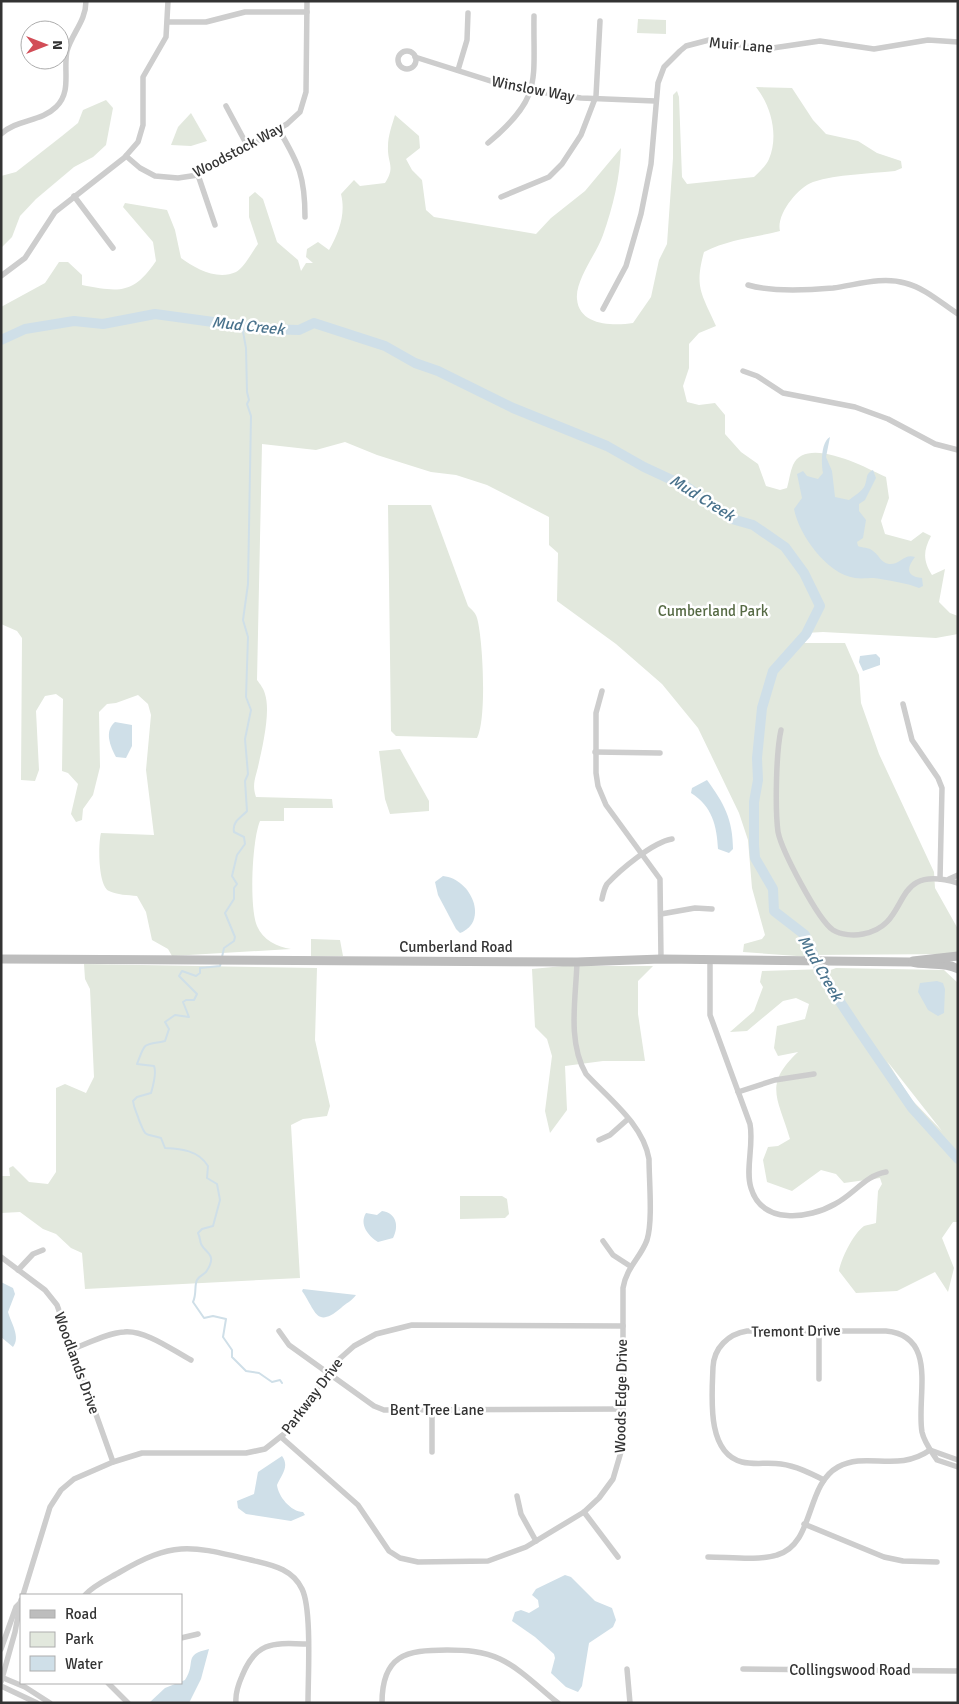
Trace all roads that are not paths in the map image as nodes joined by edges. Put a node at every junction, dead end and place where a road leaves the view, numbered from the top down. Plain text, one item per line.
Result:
1 (86, 1) edge
2 (168, 1) edge
3 (308, 1) edge
4 (307, 12) junction
5 (468, 13) dead end
6 (534, 16) dead end
7 (600, 21) dead end
8 (168, 22) junction
9 (958, 42) edge
10 (415, 57) dead end
11 (458, 70) junction
12 (532, 90) junction
13 (596, 99) junction
14 (656, 101) junction
15 (226, 106) dead end
16 (279, 130) junction
17 (1, 134) edge
18 (488, 142) dead end
19 (248, 147) junction
20 (126, 156) junction
21 (198, 175) junction
22 (74, 196) junction
23 (501, 197) dead end
24 (305, 217) dead end
25 (215, 225) dead end
26 (113, 248) dead end
27 (1, 276) edge
28 (748, 284) dead end
29 (603, 310) dead end
30 (958, 314) edge
31 (743, 371) dead end
32 (958, 450) edge
33 (602, 691) dead end
34 (903, 704) dead end
35 (781, 730) dead end
36 (596, 752) junction
37 (660, 753) dead end
38 (672, 839) dead end
39 (643, 854) junction
40 (958, 875) edge
41 (940, 879) junction
42 (949, 879) junction
43 (958, 882) edge
44 (602, 899) dead end
45 (712, 909) dead end
46 (661, 914) junction
47 (958, 956) edge
48 (1, 959) edge
49 (661, 959) junction
50 (710, 959) junction
51 (577, 962) junction
52 (911, 962) junction
53 (958, 970) edge
54 (814, 1074) dead end
55 (738, 1092) junction
56 (628, 1119) junction
57 (598, 1140) dead end
58 (886, 1172) dead end
59 (603, 1242) dead end
60 (42, 1250) dead end
61 (1, 1257) edge
62 (630, 1266) junction
63 (18, 1270) junction
64 (622, 1326) junction
65 (819, 1330) junction
66 (279, 1331) dead end
67 (73, 1349) junction
68 (191, 1360) dead end
69 (327, 1373) junction
70 (818, 1379) dead end
71 (623, 1409) junction
72 (432, 1410) junction
73 (282, 1437) junction
74 (930, 1450) junction
75 (432, 1452) dead end
76 (958, 1460) edge
77 (113, 1462) junction
78 (958, 1467) edge
79 (824, 1480) junction
80 (517, 1496) dead end
81 (584, 1512) junction
82 (804, 1524) junction
83 (536, 1541) junction
84 (618, 1557) dead end
85 (708, 1557) dead end
86 (936, 1562) dead end
87 (23, 1594) edge
88 (86, 1594) edge
89 (20, 1602) edge
90 (20, 1605) edge
91 (198, 1634) dead end
92 (182, 1638) edge
93 (307, 1644) junction
94 (1, 1649) edge
95 (627, 1669) dead end
96 (743, 1669) dead end
97 (958, 1671) edge
98 (2, 1679) edge
99 (109, 1684) edge
100 (1, 1686) edge
101 (37, 1703) edge
102 (50, 1703) edge
103 (128, 1703) edge
104 (236, 1703) edge
105 (308, 1703) edge
106 (382, 1703) edge
107 (558, 1703) edge
108 (630, 1703) edge

1 - 17 street
2 - 8 street
3 - 4 street, Woodstock Way
4 - 8 street
4 - 16 street, Woodstock Way
5 - 11 street
6 - 12 street
7 - 13 street
8 - 20 street
9 - 14 street, Muir Lane
10 - 11 street, Winslow Way
11 - 12 street, Winslow Way
12 - 13 street, Winslow Way
12 - 18 street
13 - 14 street, Winslow Way
13 - 23 street
14 - 29 street, Muir Lane
15 - 19 street
16 - 19 street, Woodstock Way
16 - 24 street
19 - 21 street, Woodstock Way
20 - 21 street, Woodstock Way
20 - 22 street
21 - 25 street
22 - 26 street
22 - 27 street
28 - 30 street
31 - 32 street
33 - 36 street
34 - 41 street
35 - 41 street
36 - 37 street
36 - 39 street
38 - 39 street
39 - 44 street
39 - 46 street
40 - 42 street
41 - 42 street
42 - 43 street
45 - 46 street
46 - 49 street
47 - 52 main road, Cumberland Road
48 - 51 main road, Cumberland Road
49 - 50 main road, Cumberland Road
49 - 51 main road, Cumberland Road
50 - 52 main road, Cumberland Road
50 - 55 street
51 - 56 street, Woods Edge Drive
52 - 53 main road, Cumberland Road
54 - 55 street
55 - 58 street
56 - 57 street
56 - 62 street, Woods Edge Drive
59 - 62 street
60 - 63 street
61 - 63 street, Woodlands Drive
62 - 64 street, Woods Edge Drive
63 - 67 street, Woodlands Drive
64 - 69 street, Parkway Drive
64 - 71 street, Woods Edge Drive
65 - 70 street
65 - 74 street, Tremont Drive
65 - 79 street, Tremont Drive
66 - 69 street, Bent Tree Lane
67 - 68 street
67 - 77 street, Woodlands Drive
69 - 72 street, Bent Tree Lane
69 - 73 street, Parkway Drive
71 - 72 street, Bent Tree Lane
71 - 81 street, Woods Edge Drive
72 - 75 street
73 - 77 street, Parkway Drive
73 - 83 street, Woods Edge Drive
74 - 76 street
74 - 78 street
74 - 79 street
77 - 87 street, Parkway Drive
79 - 82 street
80 - 83 street
81 - 83 street, Woods Edge Drive
81 - 84 street
82 - 85 street
82 - 86 street
88 - 93 street
89 - 94 street
90 - 98 street
91 - 92 street
93 - 104 street
93 - 105 street
95 - 108 street
96 - 97 street, Collingswood Road
98 - 102 street
99 - 103 street
100 - 101 street
106 - 107 street

